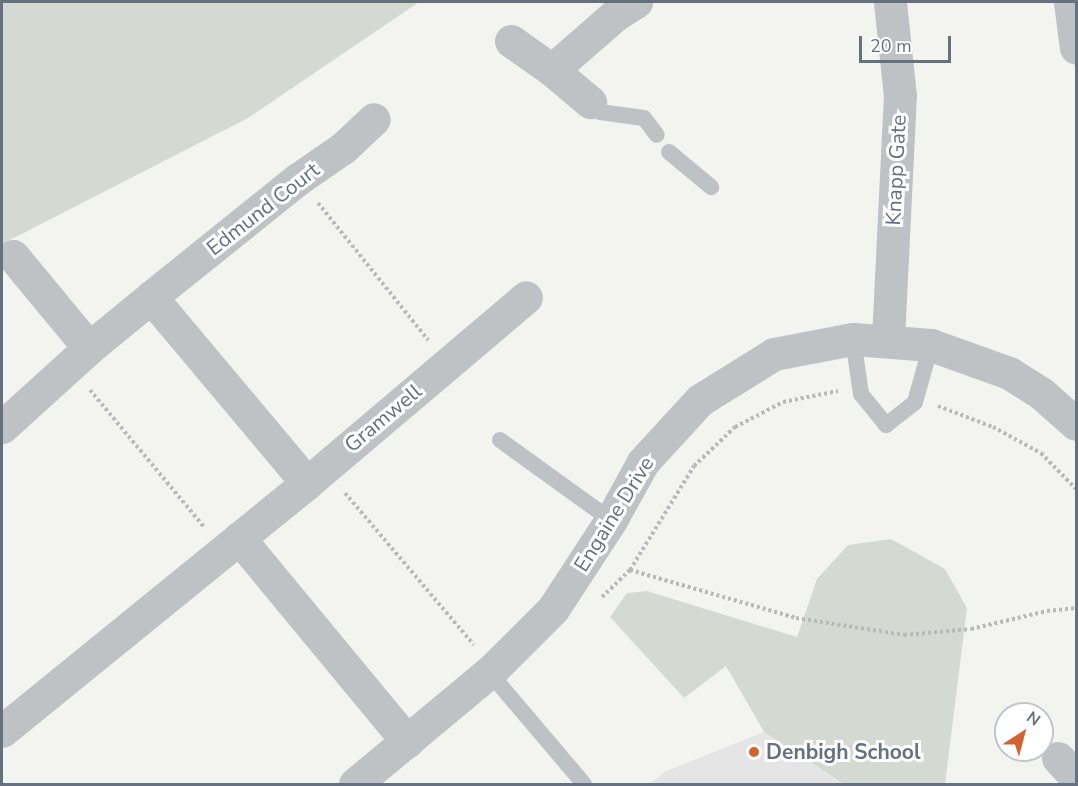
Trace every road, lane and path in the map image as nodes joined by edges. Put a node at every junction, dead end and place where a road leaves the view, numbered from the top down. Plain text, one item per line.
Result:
1 (636, 2) edge
2 (890, 2) edge
3 (1070, 2) edge
4 (511, 40) dead end
5 (1077, 48) edge
6 (552, 70) junction
7 (590, 102) joint
8 (374, 119) dead end
9 (657, 135) dead end
10 (669, 152) dead end
11 (298, 179) junction
12 (711, 187) dead end
13 (13, 256) dead end
14 (151, 297) junction
15 (526, 297) dead end
16 (853, 339) junction
17 (888, 339) junction
18 (931, 345) junction
19 (80, 358) junction
20 (447, 364) junction
21 (861, 394) junction
22 (915, 402) junction
23 (1077, 424) edge
24 (2, 427) edge
25 (500, 440) dead end
26 (315, 476) junction
27 (1077, 489) edge
28 (611, 520) junction
29 (231, 544) junction
30 (1077, 608) edge
31 (491, 670) junction
32 (2, 730) edge
33 (407, 741) junction
34 (355, 784) edge
35 (584, 784) edge

1 - 6 street
2 - 17 street, Knapp Gate
3 - 5 street
4 - 6 street
6 - 7 street
7 - 9 lane
8 - 11 street, Edmund Court
10 - 12 lane
11 - 14 street, Edmund Court
11 - 20 path
13 - 19 street
14 - 19 street, Edmund Court
14 - 26 street
15 - 20 street, Gramwell
16 - 17 street, Engaine Drive
16 - 21 lane
16 - 28 street, Engaine Drive
17 - 18 street, Engaine Drive
18 - 22 lane
18 - 23 street, Engaine Drive
19 - 24 street, Edmund Court
19 - 29 path
20 - 26 street, Gramwell
21 - 22 lane
21 - 30 path
22 - 27 path
25 - 28 lane
26 - 29 street, Gramwell
26 - 31 path
28 - 31 street, Engaine Drive
29 - 32 street, Gramwell
29 - 33 street
31 - 33 street, Engaine Drive
31 - 35 lane
33 - 34 street, Engaine Drive

